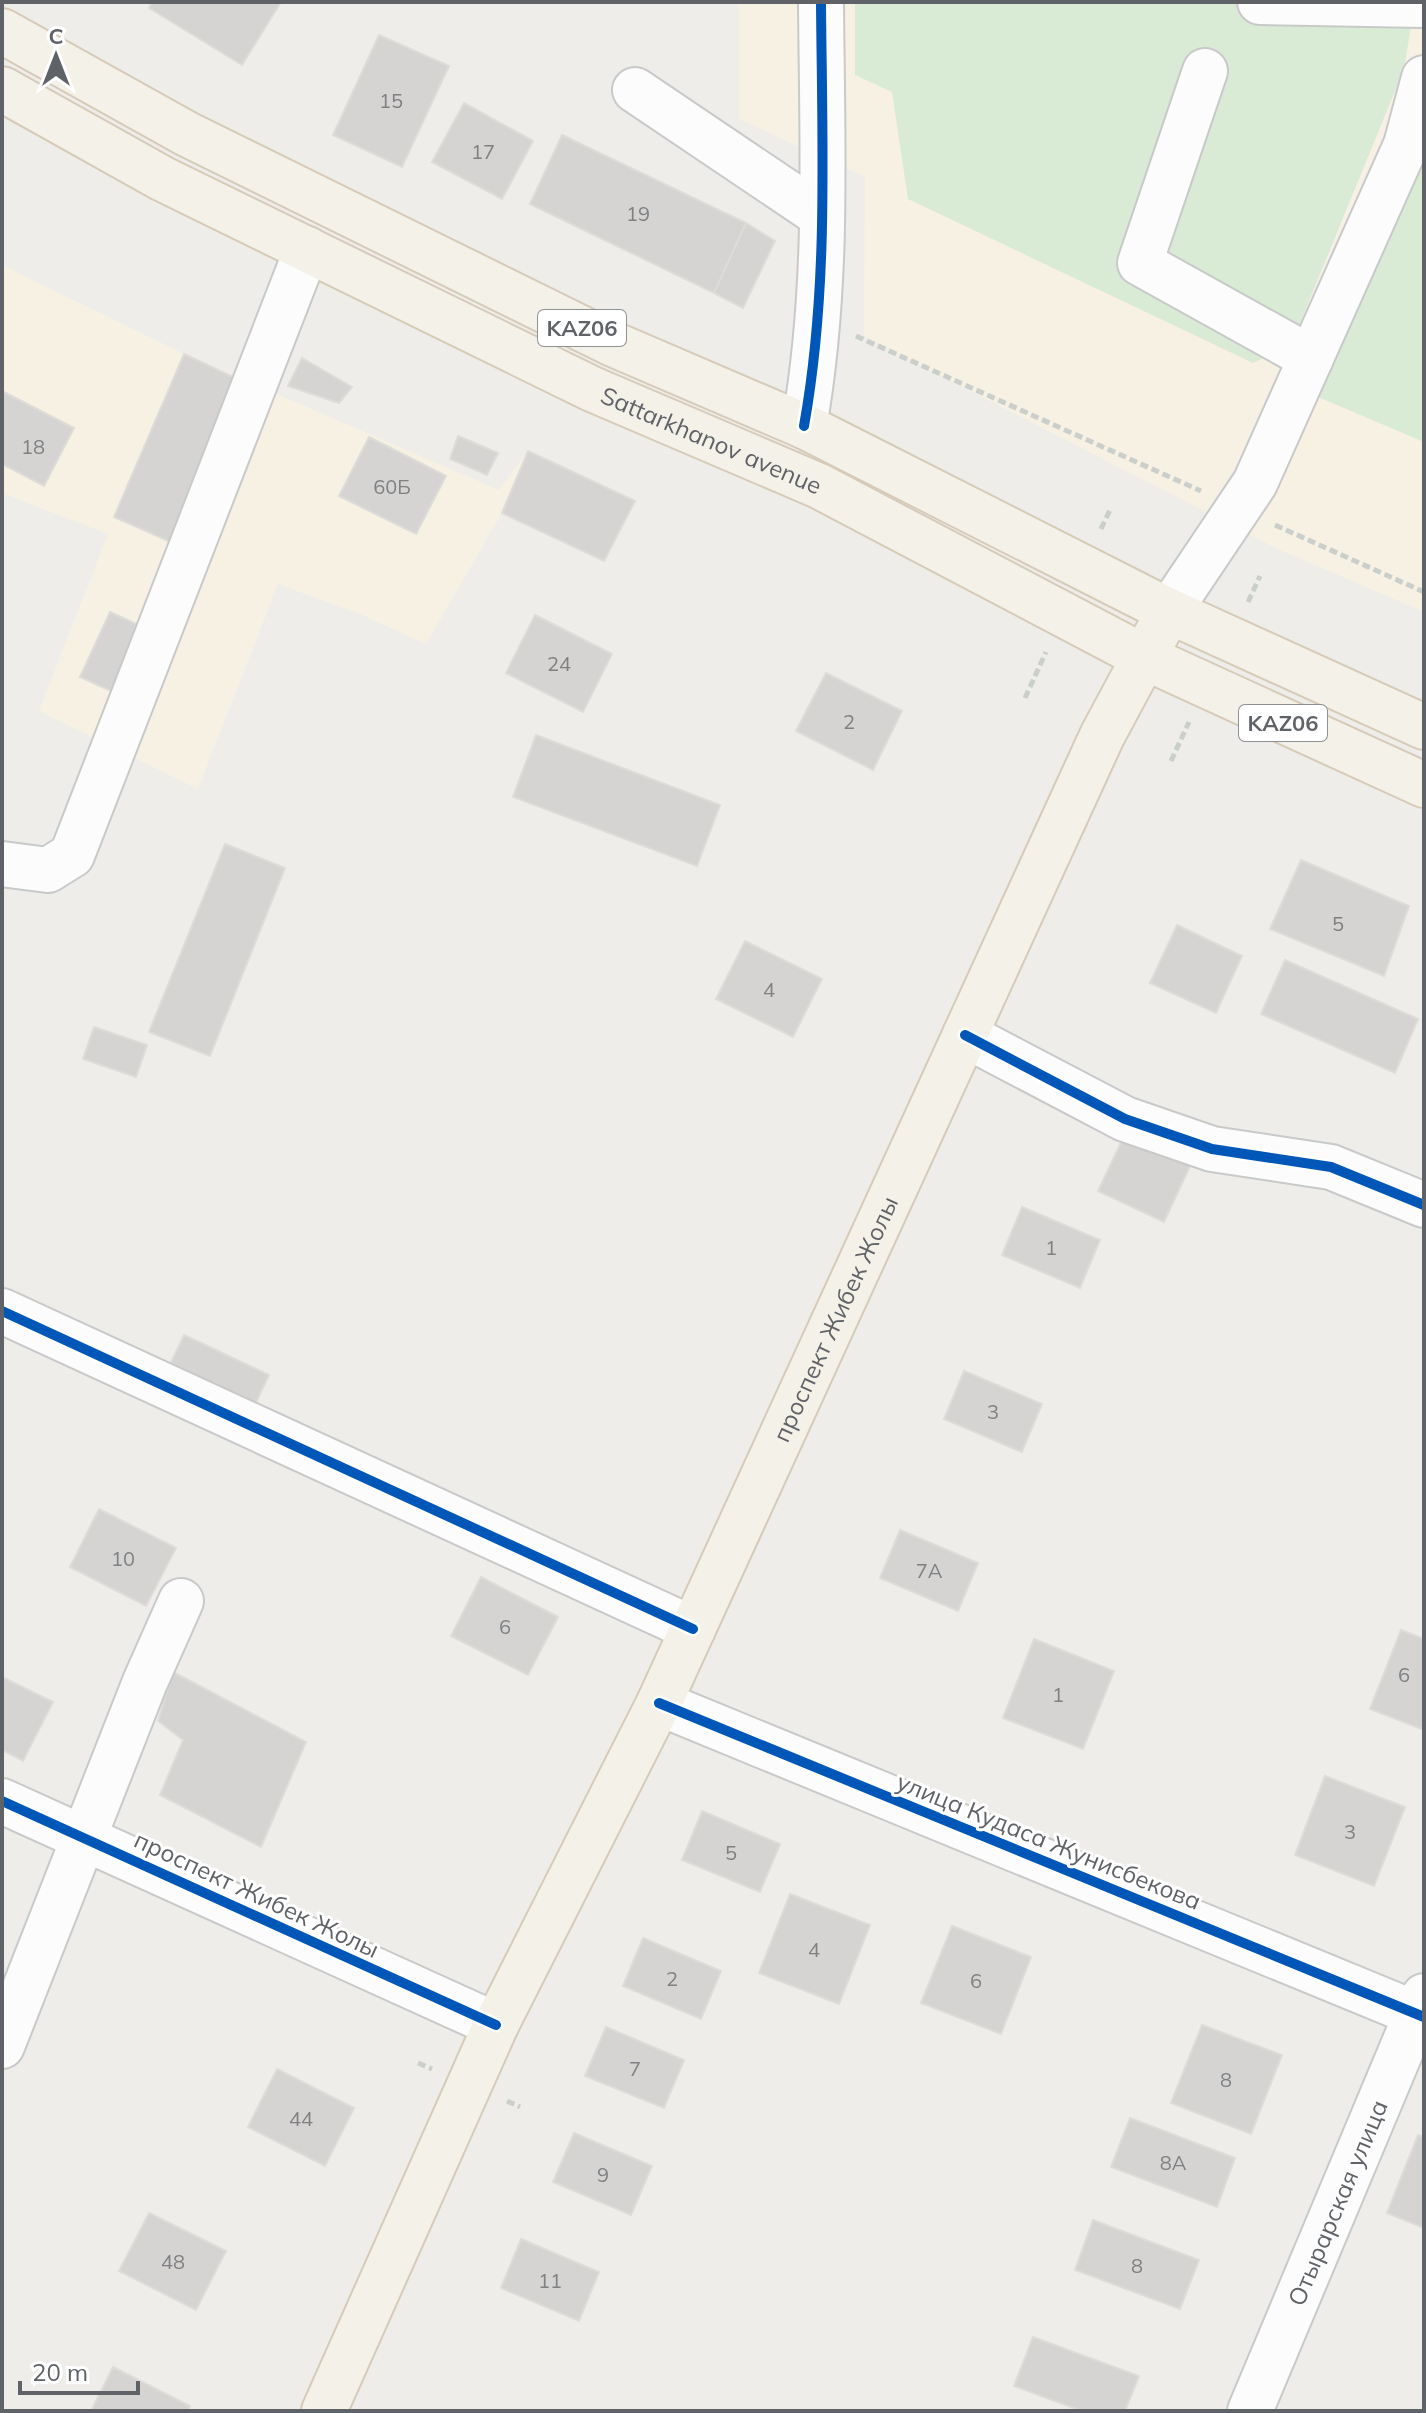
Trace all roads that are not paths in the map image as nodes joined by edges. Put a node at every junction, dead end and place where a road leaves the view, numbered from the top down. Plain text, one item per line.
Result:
1 (821, 2) edge
2 (1260, 2) edge
3 (1424, 5) edge
4 (2, 31) edge
5 (1205, 71) dead end
6 (1424, 78) edge
7 (2, 89) edge
8 (635, 90) dead end
9 (822, 216) junction
10 (307, 249) junction
11 (1311, 358) junction
12 (804, 426) junction
13 (1169, 611) junction
14 (1144, 657) junction
15 (1424, 727) edge
16 (1424, 785) edge
17 (2, 864) edge
18 (965, 1035) junction
19 (1424, 1205) edge
20 (2, 1311) edge
21 (181, 1601) dead end
22 (693, 1629) junction
23 (659, 1703) junction
24 (2, 1801) edge
25 (84, 1837) junction
26 (1421, 2009) edge
27 (496, 2025) junction
28 (2, 2046) edge
29 (324, 2411) edge
30 (1250, 2411) edge

1 - 9 street
2 - 3 street
4 - 12 main road, Sattarkhanov avenue / KАZ06
5 - 11 street
6 - 11 street
7 - 10 main road, Sattarkhanov avenue / KАZ06
8 - 9 street
9 - 12 street
10 - 14 main road, Sattarkhanov avenue / KАZ06
10 - 17 street
11 - 13 street
12 - 13 main road, Sattarkhanov avenue / KАZ06
13 - 14 main road, проспект Жибек Жолы
13 - 15 main road, Sattarkhanov avenue / KАZ06
14 - 16 main road, Sattarkhanov avenue / KАZ06
14 - 18 main road, проспект Жибек Жолы
18 - 19 street
18 - 22 main road, проспект Жибек Жолы
20 - 22 street
21 - 25 street
22 - 23 main road, проспект Жибек Жолы
23 - 26 street, улица Кудаса Жунисбекова
23 - 27 main road, проспект Жибек Жолы
24 - 25 street, проспект Жибек Жолы
25 - 27 street, проспект Жибек Жолы
25 - 28 street
26 - 30 street, Отырарская улица
27 - 29 main road, проспект Жибек Жолы

